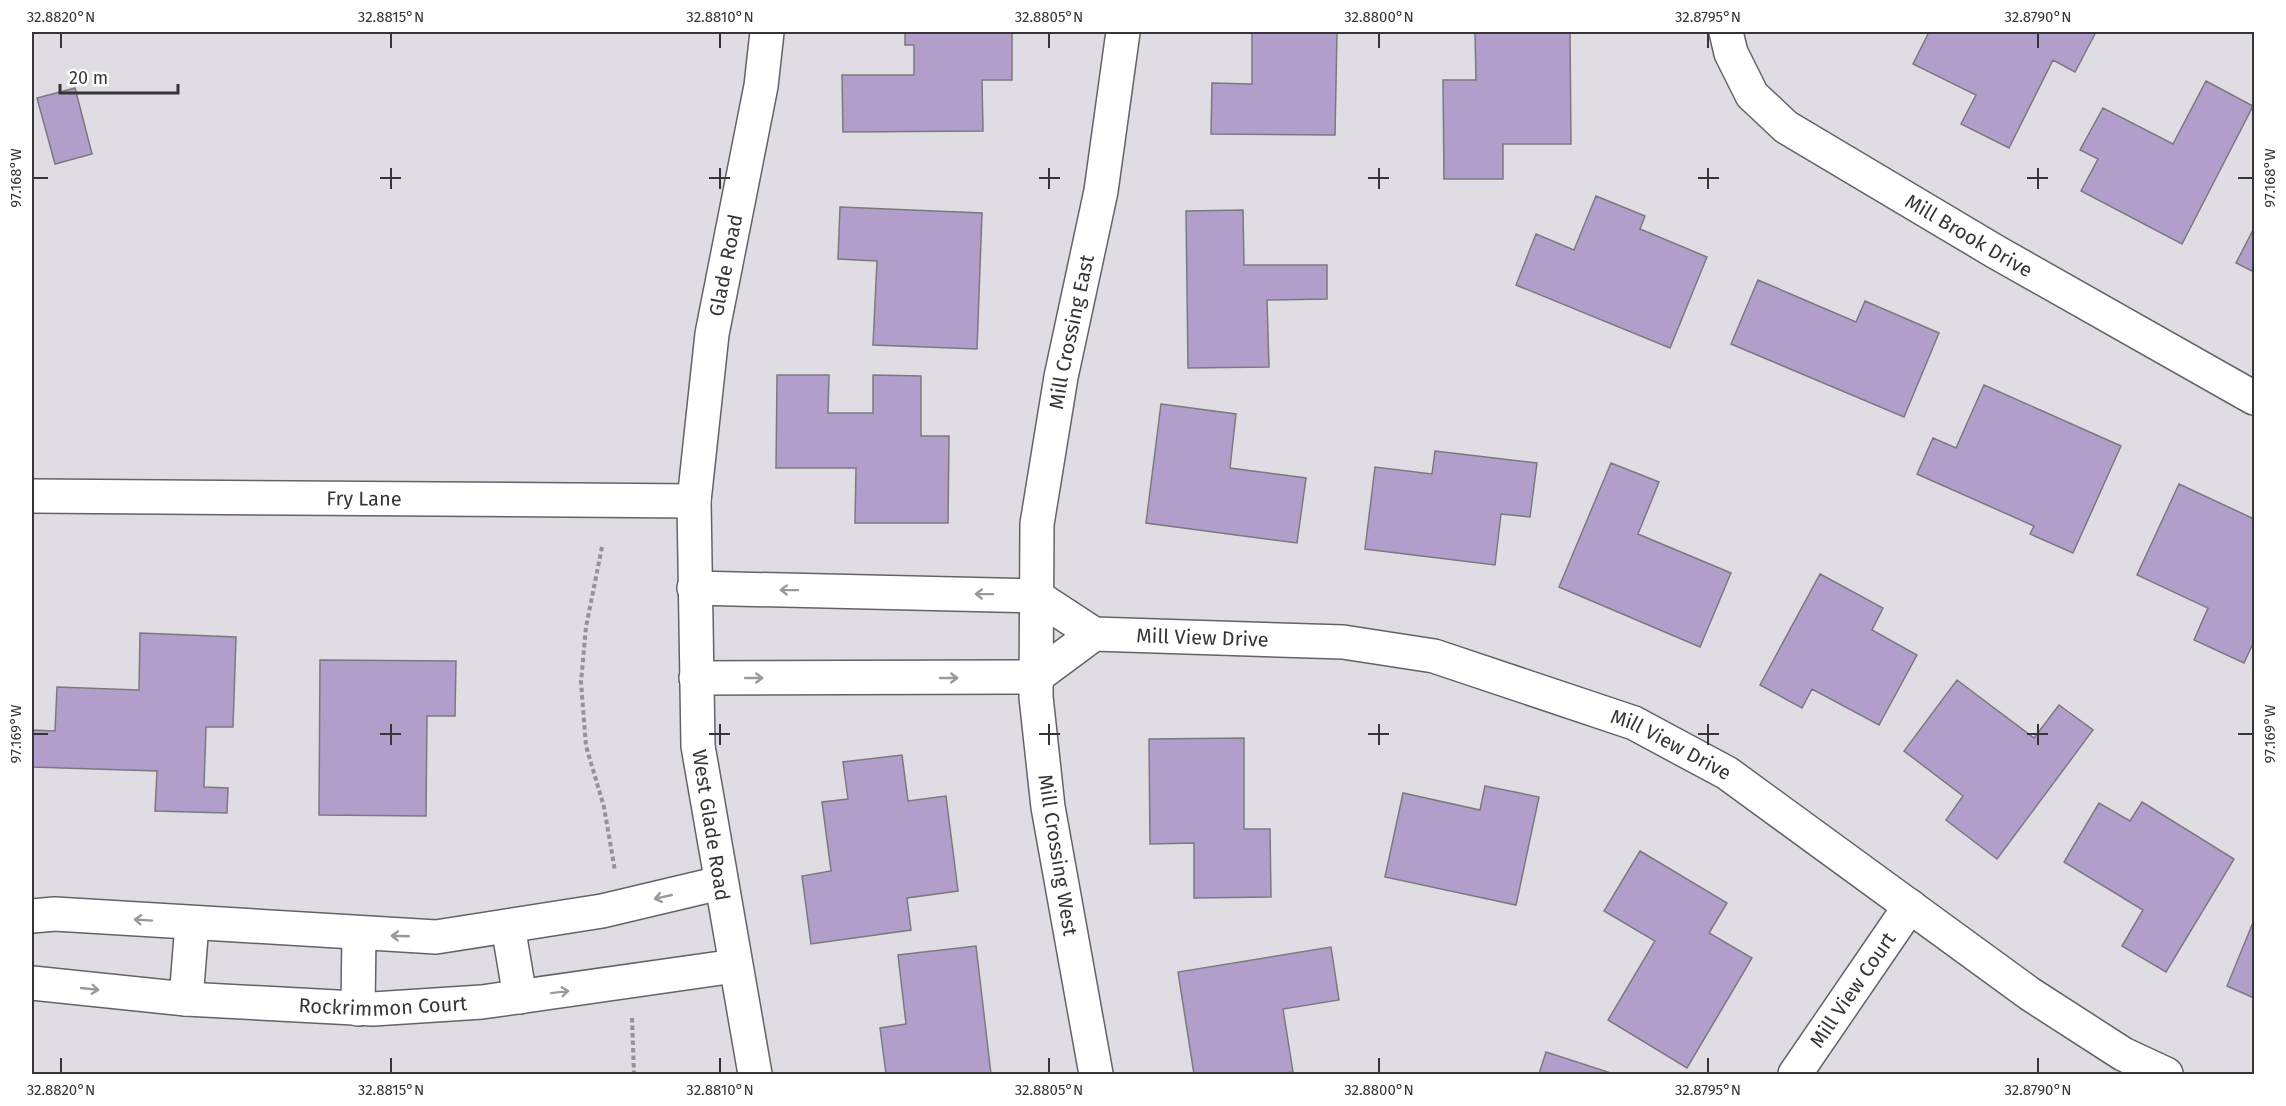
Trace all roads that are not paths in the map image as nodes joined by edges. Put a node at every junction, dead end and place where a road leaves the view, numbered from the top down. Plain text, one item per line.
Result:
1 (767, 32) edge
2 (1123, 32) edge
3 (1726, 32) edge
4 (2254, 398) edge
5 (32, 496) edge
6 (694, 501) junction
7 (694, 588) junction
8 (1036, 596) junction
9 (1035, 633) joint
10 (1094, 634) junction
11 (1035, 677) junction
12 (696, 678) junction
13 (720, 883) junction
14 (1910, 906) junction
15 (32, 916) edge
16 (192, 924) junction
17 (508, 926) junction
18 (359, 934) junction
19 (735, 966) junction
20 (32, 983) edge
21 (520, 997) junction
22 (186, 999) junction
23 (358, 1009) junction
24 (755, 1074) edge
25 (1096, 1074) edge
26 (1795, 1074) edge
27 (2166, 1074) edge

1 - 6 street, Glade Road
2 - 8 street, Mill Crossing East
3 - 4 street, Mill Brook Drive
5 - 6 street, Fry Lane
6 - 7 street, West Glade Road
8 -> 7 street
7 - 12 street, West Glade Road
8 - 9 street, Mill Crossing East
8 - 10 street
9 - 11 street, Mill Crossing West
10 - 11 street
10 - 14 street, Mill View Drive
12 -> 11 street
11 - 25 street, Mill Crossing West
12 - 13 street, West Glade Road
13 -> 17 street
13 - 19 street, West Glade Road
14 - 26 street, Mill View Court
14 - 27 street, Mill View Drive
16 -> 15 street
16 - 18 street
16 - 22 street
17 -> 18 street
17 - 21 street
18 - 23 street
21 -> 19 street, Rockrimmon Court
19 - 24 street, West Glade Road
20 -> 22 street, Rockrimmon Court
21 - 23 street, Rockrimmon Court
22 - 23 street, Rockrimmon Court

